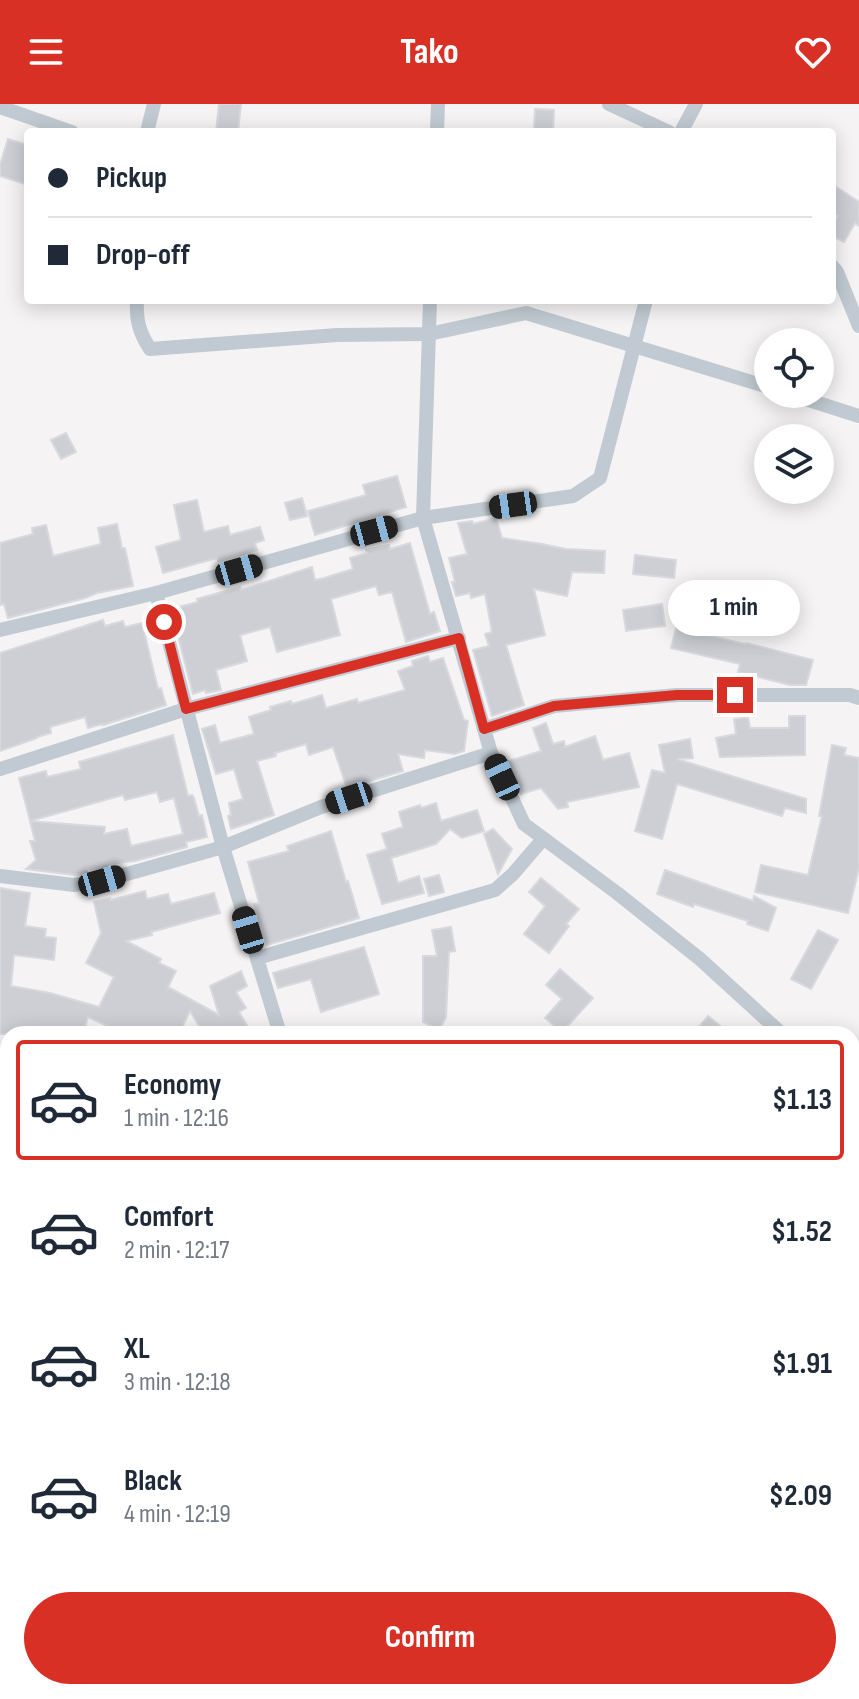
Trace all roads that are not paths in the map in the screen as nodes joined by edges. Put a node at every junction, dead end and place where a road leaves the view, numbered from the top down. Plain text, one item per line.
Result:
1 (154, 104) edge
2 (438, 104) edge
3 (609, 104) edge
4 (696, 104) edge
5 (0, 107) edge
6 (60, 128) edge
7 (148, 128) edge
8 (437, 128) edge
9 (660, 128) edge
10 (683, 128) edge
11 (836, 271) edge
12 (137, 304) edge
13 (430, 304) edge
14 (645, 304) edge
15 (859, 326) edge
16 (429, 334) junction
17 (634, 345) junction
18 (754, 383) edge
19 (834, 408) edge
20 (859, 416) edge
21 (423, 518) junction
22 (156, 593) junction
23 (0, 630) edge
24 (459, 638) junction
25 (859, 698) edge
26 (186, 709) junction
27 (484, 729) junction
28 (491, 753) junction
29 (0, 769) edge
30 (543, 839) junction
31 (223, 847) junction
32 (0, 876) edge
33 (257, 958) junction
34 (278, 1026) edge
35 (773, 1026) edge

1 - 7 street
2 - 8 street
3 - 9 street
4 - 10 street
5 - 6 street
11 - 15 street
12 - 16 street
13 - 16 street
14 - 17 street
16 - 17 street
16 - 21 street
17 - 18 street
17 - 21 street
19 - 20 street
21 - 22 street
21 - 24 street
22 - 23 street
22 - 26 street
24 - 26 street
24 - 27 street
25 - 27 street
26 - 29 street
26 - 31 street
27 - 28 street
28 - 30 street
28 - 31 street
30 - 33 street
30 - 35 street
31 - 32 street
31 - 33 street
33 - 34 street

